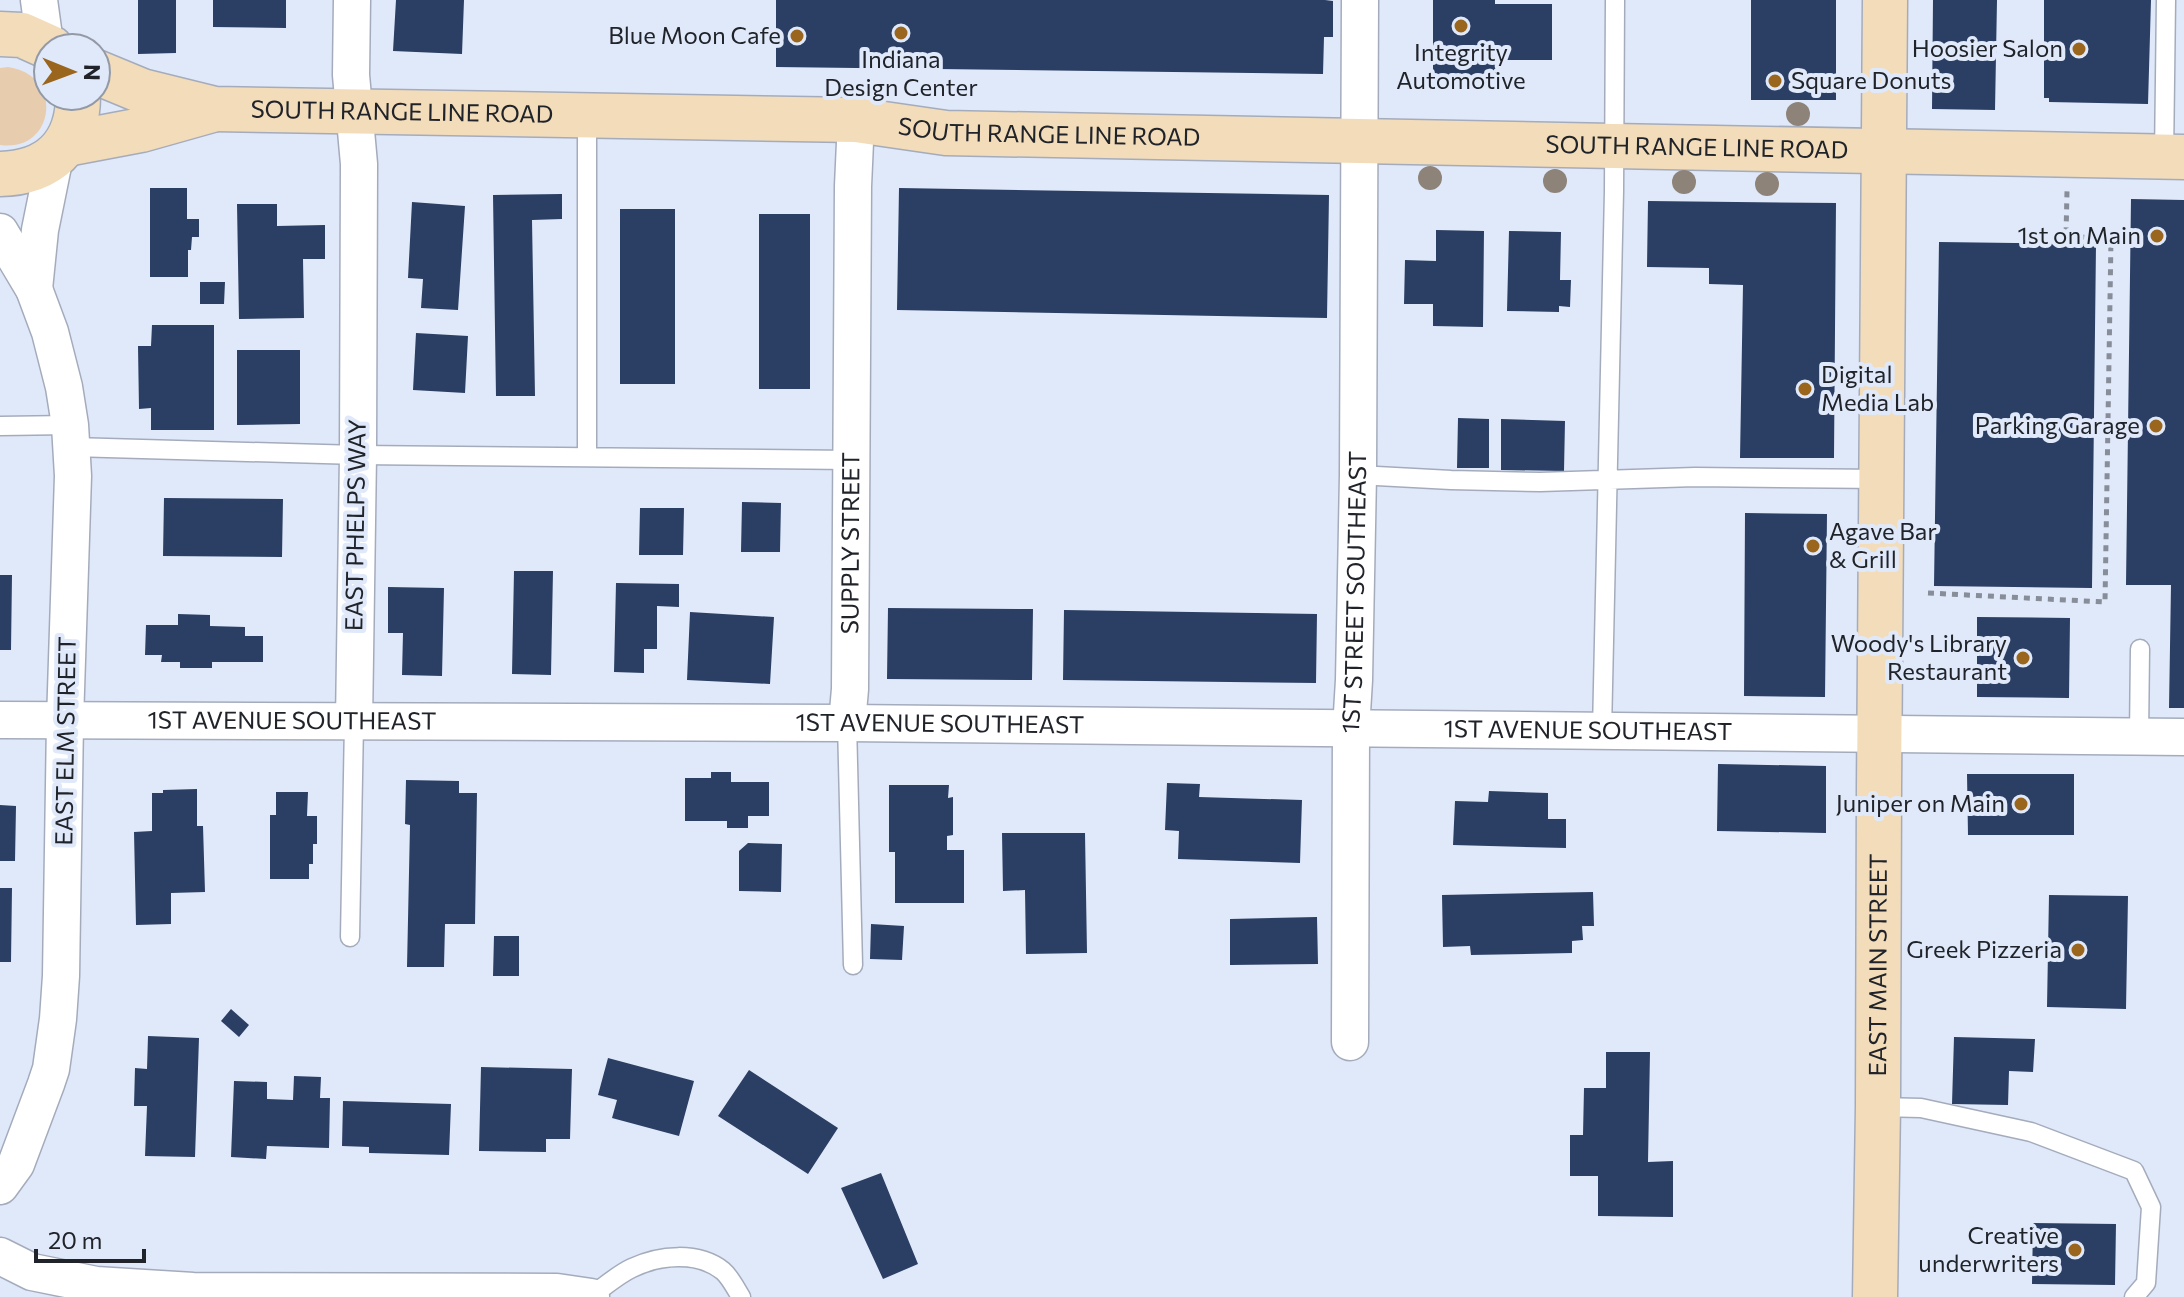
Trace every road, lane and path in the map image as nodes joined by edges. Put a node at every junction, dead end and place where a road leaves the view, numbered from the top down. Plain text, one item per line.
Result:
1 (39, 0) edge
2 (352, 0) edge
3 (1360, 0) edge
4 (1615, 0) edge
5 (1885, 0) edge
6 (2166, 0) edge
7 (45, 32) edge
8 (0, 34) edge
9 (32, 39) edge
10 (112, 79) edge
11 (215, 109) junction
12 (78, 112) edge
13 (355, 112) junction
14 (587, 115) junction
15 (856, 120) junction
16 (1361, 142) junction
17 (1615, 147) junction
18 (61, 150) junction
19 (1884, 152) junction
20 (2174, 158) edge
21 (0, 174) edge
22 (2067, 187) dead end
23 (0, 232) edge
24 (34, 289) junction
25 (0, 426) edge
26 (71, 436) junction
27 (358, 455) junction
28 (587, 457) junction
29 (851, 460) junction
30 (1358, 475) junction
31 (1881, 479) junction
32 (1609, 481) junction
33 (1928, 593) dead end
34 (2140, 649) dead end
35 (0, 720) edge
36 (65, 721) junction
37 (354, 723) junction
38 (847, 723) junction
39 (1351, 729) junction
40 (1602, 731) junction
41 (1879, 734) junction
42 (2139, 737) junction
43 (2184, 737) edge
44 (350, 937) dead end
45 (853, 965) dead end
46 (1350, 1042) dead end
47 (1878, 1107) junction
48 (0, 1186) edge
49 (0, 1256) edge
50 (590, 1297) edge
51 (741, 1297) edge
52 (1875, 1297) edge
53 (2134, 1297) edge

1 - 7 street
2 - 13 street, EAST PHELPS WAY
3 - 16 street, 1ST STREET SOUTHEAST
4 - 17 lane
5 - 19 main road, EAST MAIN STREET
6 - 20 lane
8 - 9 main road
10 - 11 main road, SOUTH RANGE LINE ROAD
11 - 13 main road, SOUTH RANGE LINE ROAD
11 - 18 main road, SOUTH RANGE LINE ROAD
12 - 18 main road
13 - 14 main road, SOUTH RANGE LINE ROAD
13 - 27 street, EAST PHELPS WAY
14 - 15 main road, SOUTH RANGE LINE ROAD
14 - 28 lane
15 - 16 main road, SOUTH RANGE LINE ROAD
15 - 29 street, SUPPLY STREET
16 - 17 main road, SOUTH RANGE LINE ROAD
16 - 30 street, 1ST STREET SOUTHEAST
17 - 19 main road, SOUTH RANGE LINE ROAD
17 - 32 lane
18 - 21 main road, SOUTH RANGE LINE ROAD
18 - 24 street, EAST ELM STREET
19 - 20 main road, SOUTH RANGE LINE ROAD
19 - 31 main road, EAST MAIN STREET
22 - 33 path
23 - 24 street, EAST ELM STREET
24 - 26 street, EAST ELM STREET
25 - 26 lane
26 - 27 lane
26 - 36 street, EAST ELM STREET
27 - 28 lane
27 - 37 street, EAST PHELPS WAY
28 - 29 lane
29 - 38 street, SUPPLY STREET
30 - 32 lane
30 - 39 street, 1ST STREET SOUTHEAST
31 - 32 lane
31 - 41 main road, EAST MAIN STREET
32 - 40 lane
34 - 42 lane
35 - 36 street, 1ST AVENUE SOUTHEAST
36 - 37 street, 1ST AVENUE SOUTHEAST
36 - 48 street, EAST ELM STREET
37 - 38 street, 1ST AVENUE SOUTHEAST
37 - 44 lane, EAST PHELPS WAY
38 - 39 street, 1ST AVENUE SOUTHEAST
38 - 45 lane, SUPPLY STREET
39 - 40 street, 1ST AVENUE SOUTHEAST
39 - 46 street, 1ST STREET SOUTHEAST
40 - 41 street, 1ST AVENUE SOUTHEAST
41 - 42 street, 1ST AVENUE SOUTHEAST
41 - 47 main road, EAST MAIN STREET
42 - 43 street, 1ST AVENUE SOUTHEAST
47 - 52 main road, EAST MAIN STREET
47 - 53 lane
49 - 50 street
50 - 51 lane

